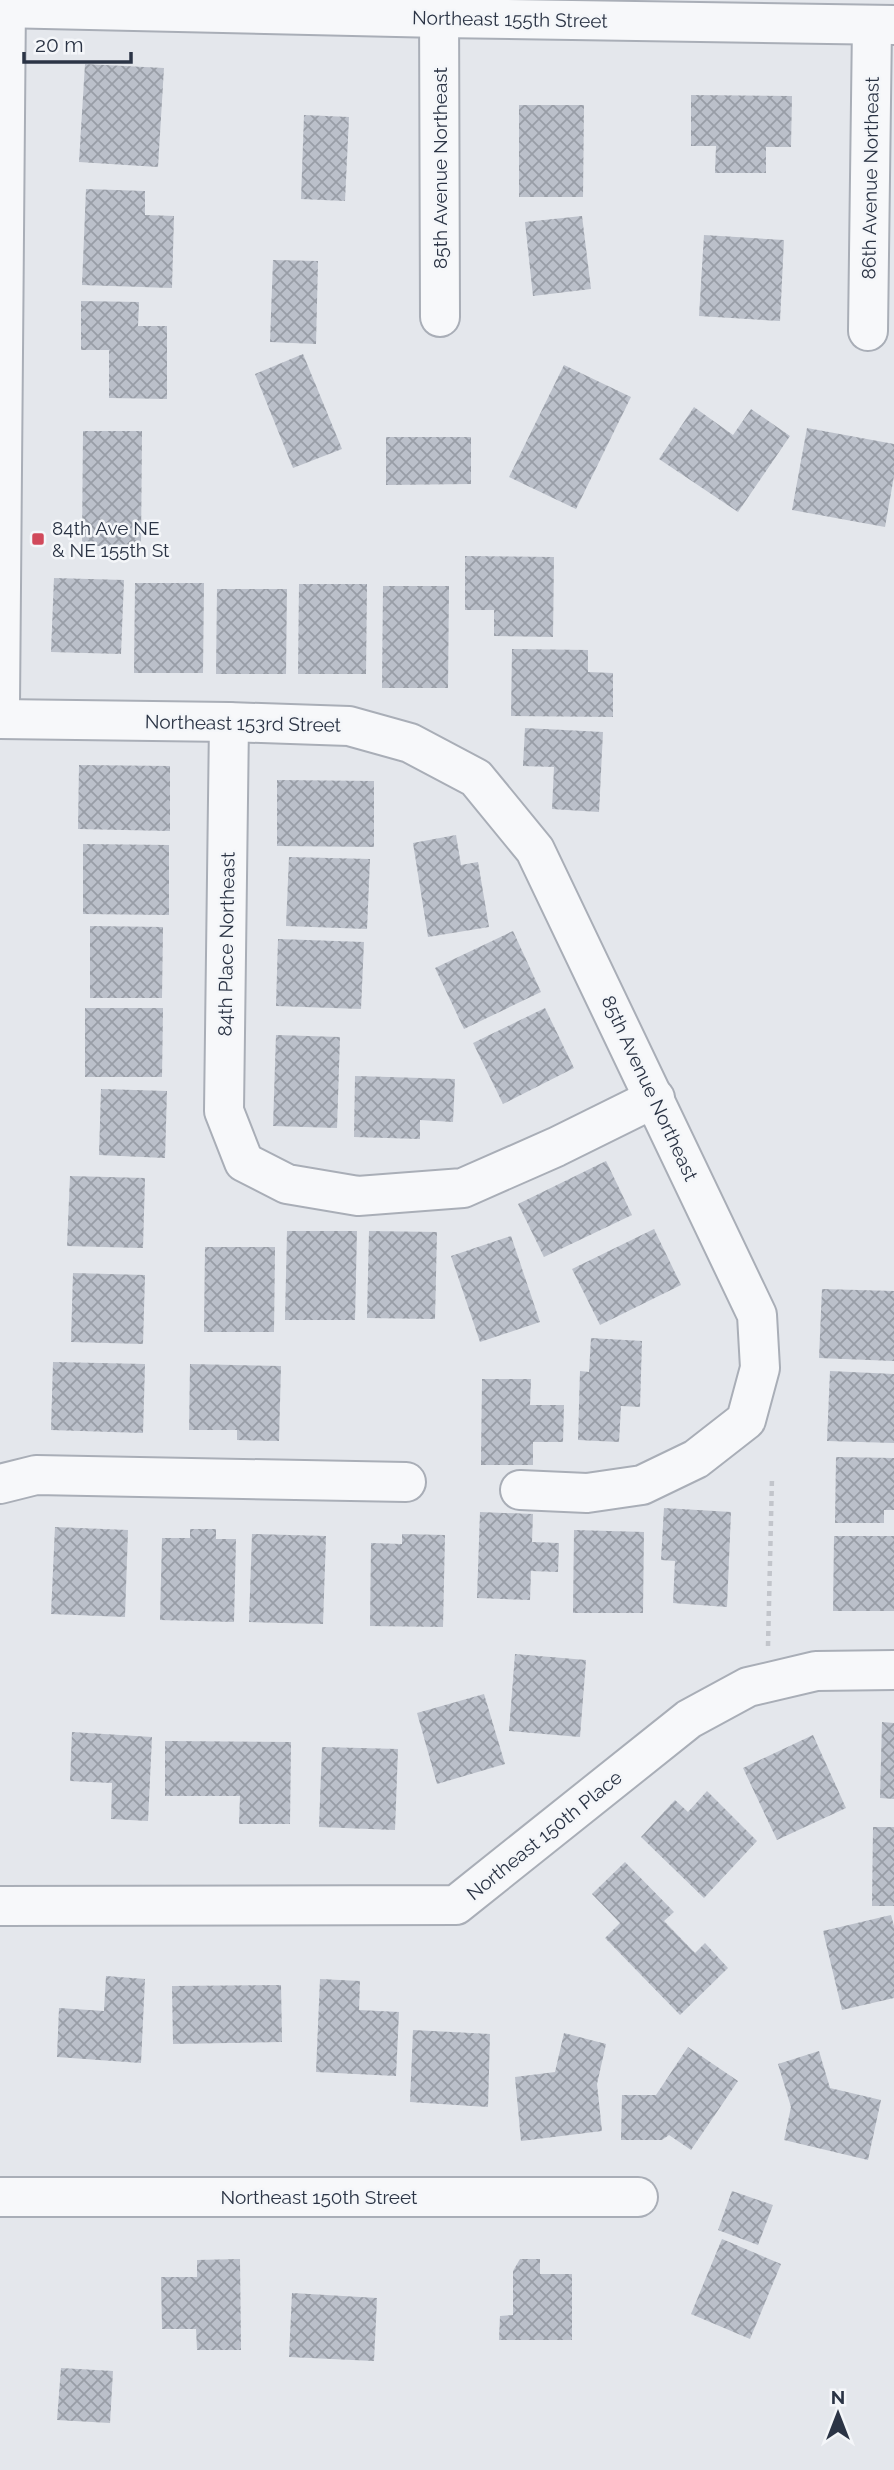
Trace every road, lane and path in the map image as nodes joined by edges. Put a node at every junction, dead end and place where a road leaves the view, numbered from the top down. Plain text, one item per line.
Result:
1 (4, 5) edge
2 (440, 9) edge
3 (883, 25) edge
4 (440, 317) dead end
5 (2, 326) edge
6 (868, 331) dead end
7 (0, 705) edge
8 (0, 719) edge
9 (229, 722) junction
10 (475, 778) joint
11 (655, 1098) junction
12 (772, 1477) dead end
13 (406, 1482) dead end
14 (0, 1484) edge
15 (520, 1490) dead end
16 (768, 1650) dead end
17 (894, 1670) edge
18 (0, 1906) edge
19 (0, 2197) edge
20 (638, 2197) dead end

1 - 2 street, Northeast 155th Street
1 - 5 street
2 - 3 street, Northeast 155th Street
2 - 4 street, 85th Avenue Northeast
3 - 6 street, 86th Avenue Northeast
5 - 7 street
8 - 9 street, Northeast 153rd Street
9 - 10 street, Northeast 153rd Street
9 - 11 street, 84th Place Northeast
10 - 11 street, 85th Avenue Northeast
11 - 15 street, 85th Avenue Northeast
12 - 16 path
13 - 14 street
17 - 18 street, Northeast 150th Place
19 - 20 street, Northeast 150th Street

